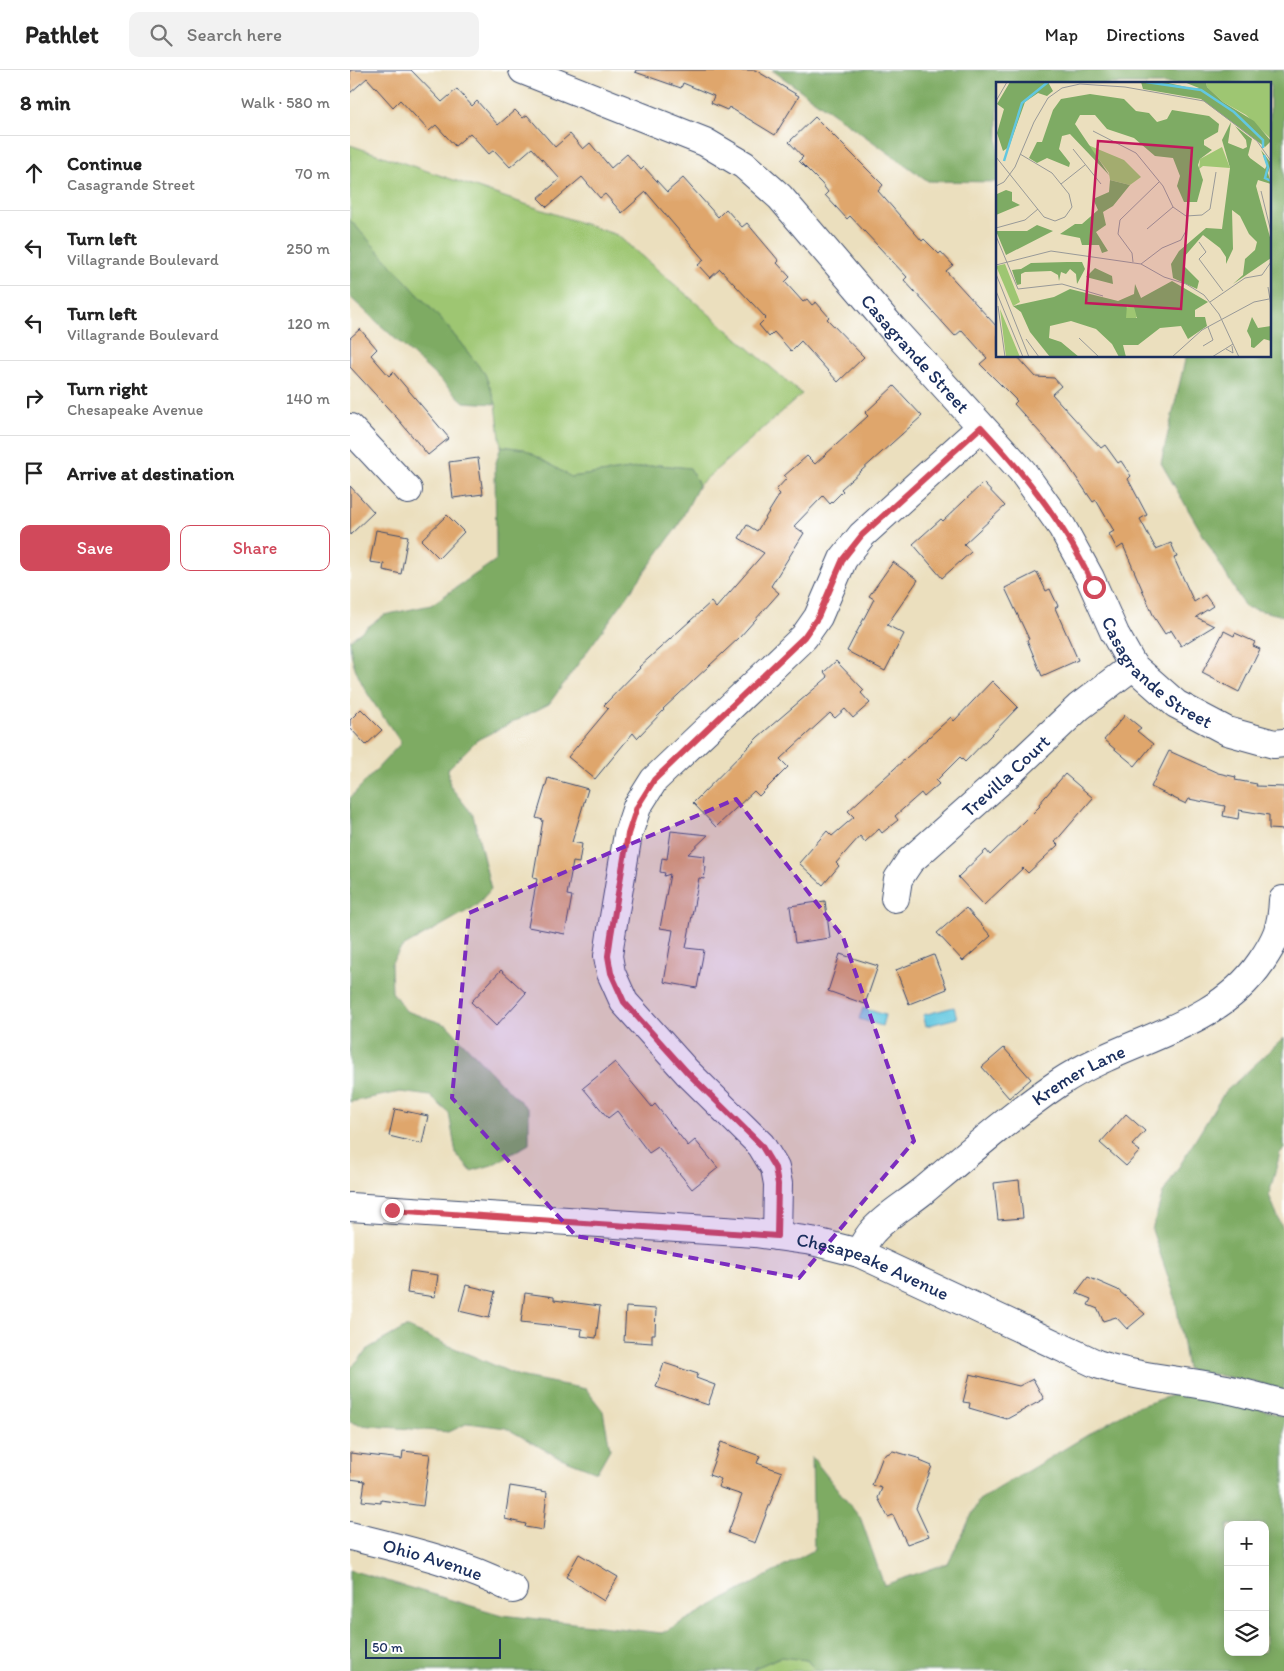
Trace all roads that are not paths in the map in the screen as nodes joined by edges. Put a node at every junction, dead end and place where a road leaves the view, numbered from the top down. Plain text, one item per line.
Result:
1 (523, 70) edge
2 (981, 427) junction
3 (350, 428) edge
4 (408, 490) dead end
5 (1133, 666) junction
6 (1284, 744) edge
7 (895, 898) dead end
8 (1283, 900) edge
9 (350, 1207) edge
10 (777, 1236) junction
11 (859, 1253) junction
12 (1284, 1404) edge
13 (350, 1536) edge
14 (513, 1589) dead end

1 - 2 street, Casagrande Street
2 - 5 street, Casagrande Street
2 - 10 street
3 - 4 street
5 - 6 street, Casagrande Street
5 - 7 street, Trevilla Court
8 - 11 street, Kremer Lane
9 - 10 street, Chesapeake Avenue
10 - 11 street, Chesapeake Avenue
11 - 12 street, Chesapeake Avenue
13 - 14 street, Ohio Avenue

